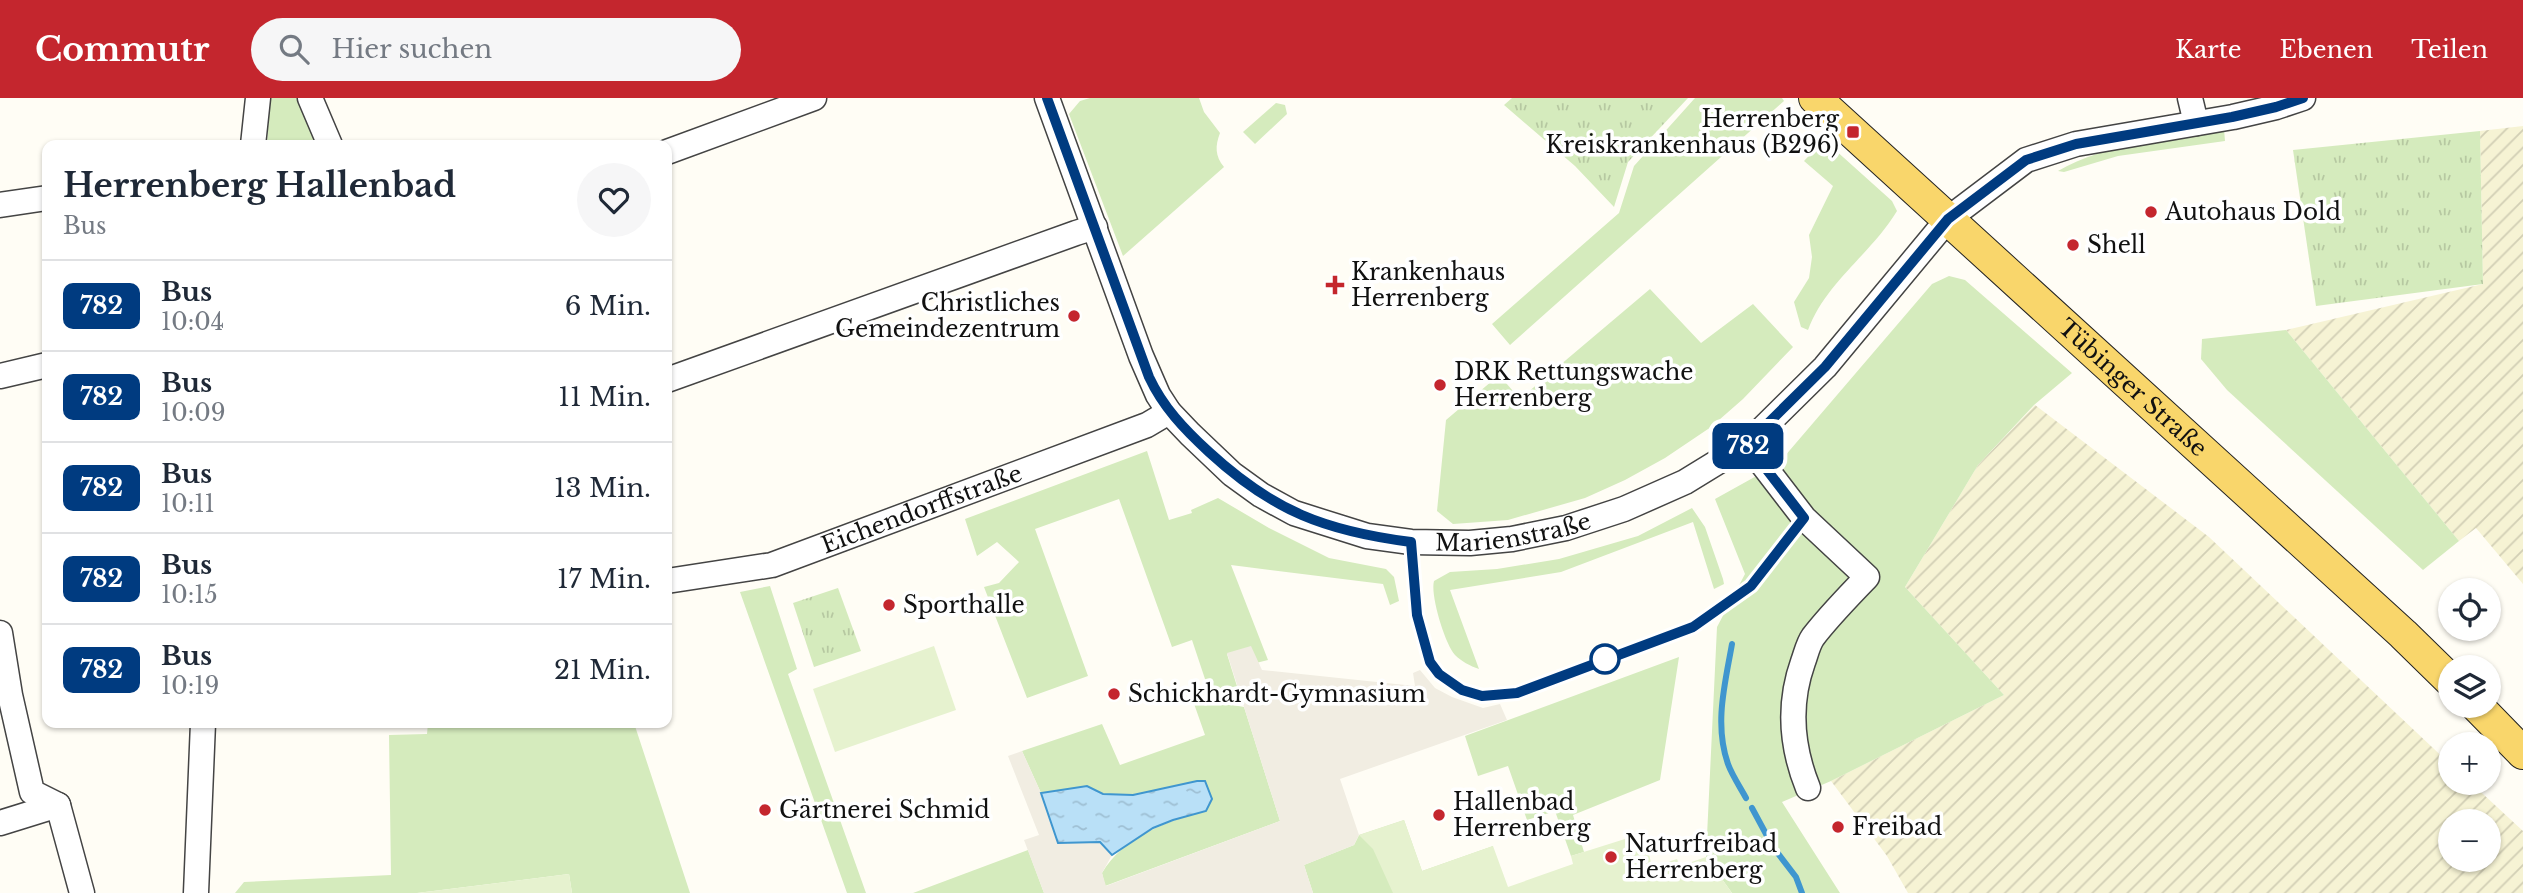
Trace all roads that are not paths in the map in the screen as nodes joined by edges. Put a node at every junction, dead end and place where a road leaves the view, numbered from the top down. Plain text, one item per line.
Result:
1 (258, 98) edge
2 (310, 98) edge
3 (814, 98) edge
4 (1047, 98) edge
5 (1815, 98) edge
6 (2190, 98) edge
7 (2303, 98) edge
8 (2196, 123) junction
9 (254, 140) edge
10 (328, 140) edge
11 (672, 150) edge
12 (42, 199) edge
13 (0, 205) edge
14 (1948, 219) junction
15 (1095, 228) junction
16 (42, 366) edge
17 (0, 376) edge
18 (672, 378) edge
19 (1169, 412) junction
20 (1747, 444) junction
21 (672, 580) edge
22 (0, 633) edge
23 (2438, 669) edge
24 (2489, 718) edge
25 (203, 728) edge
26 (2523, 753) edge
27 (1808, 788) dead end
28 (58, 805) junction
29 (0, 822) edge
30 (82, 893) edge
31 (196, 893) edge

1 - 9 street
2 - 10 street
3 - 11 street
4 - 15 street, Marienstraße
5 - 14 main road, Tübinger Straße
6 - 8 street
7 - 8 street, Marienstraße
8 - 14 street, Marienstraße
12 - 13 street
14 - 20 street, Marienstraße
14 - 23 main road, Tübinger Straße
15 - 18 street
15 - 19 street, Marienstraße
16 - 17 street
19 - 20 street, Marienstraße
19 - 21 street, Eichendorffstraße
20 - 27 street
22 - 28 street
24 - 26 main road
25 - 31 street
28 - 29 street
28 - 30 street

